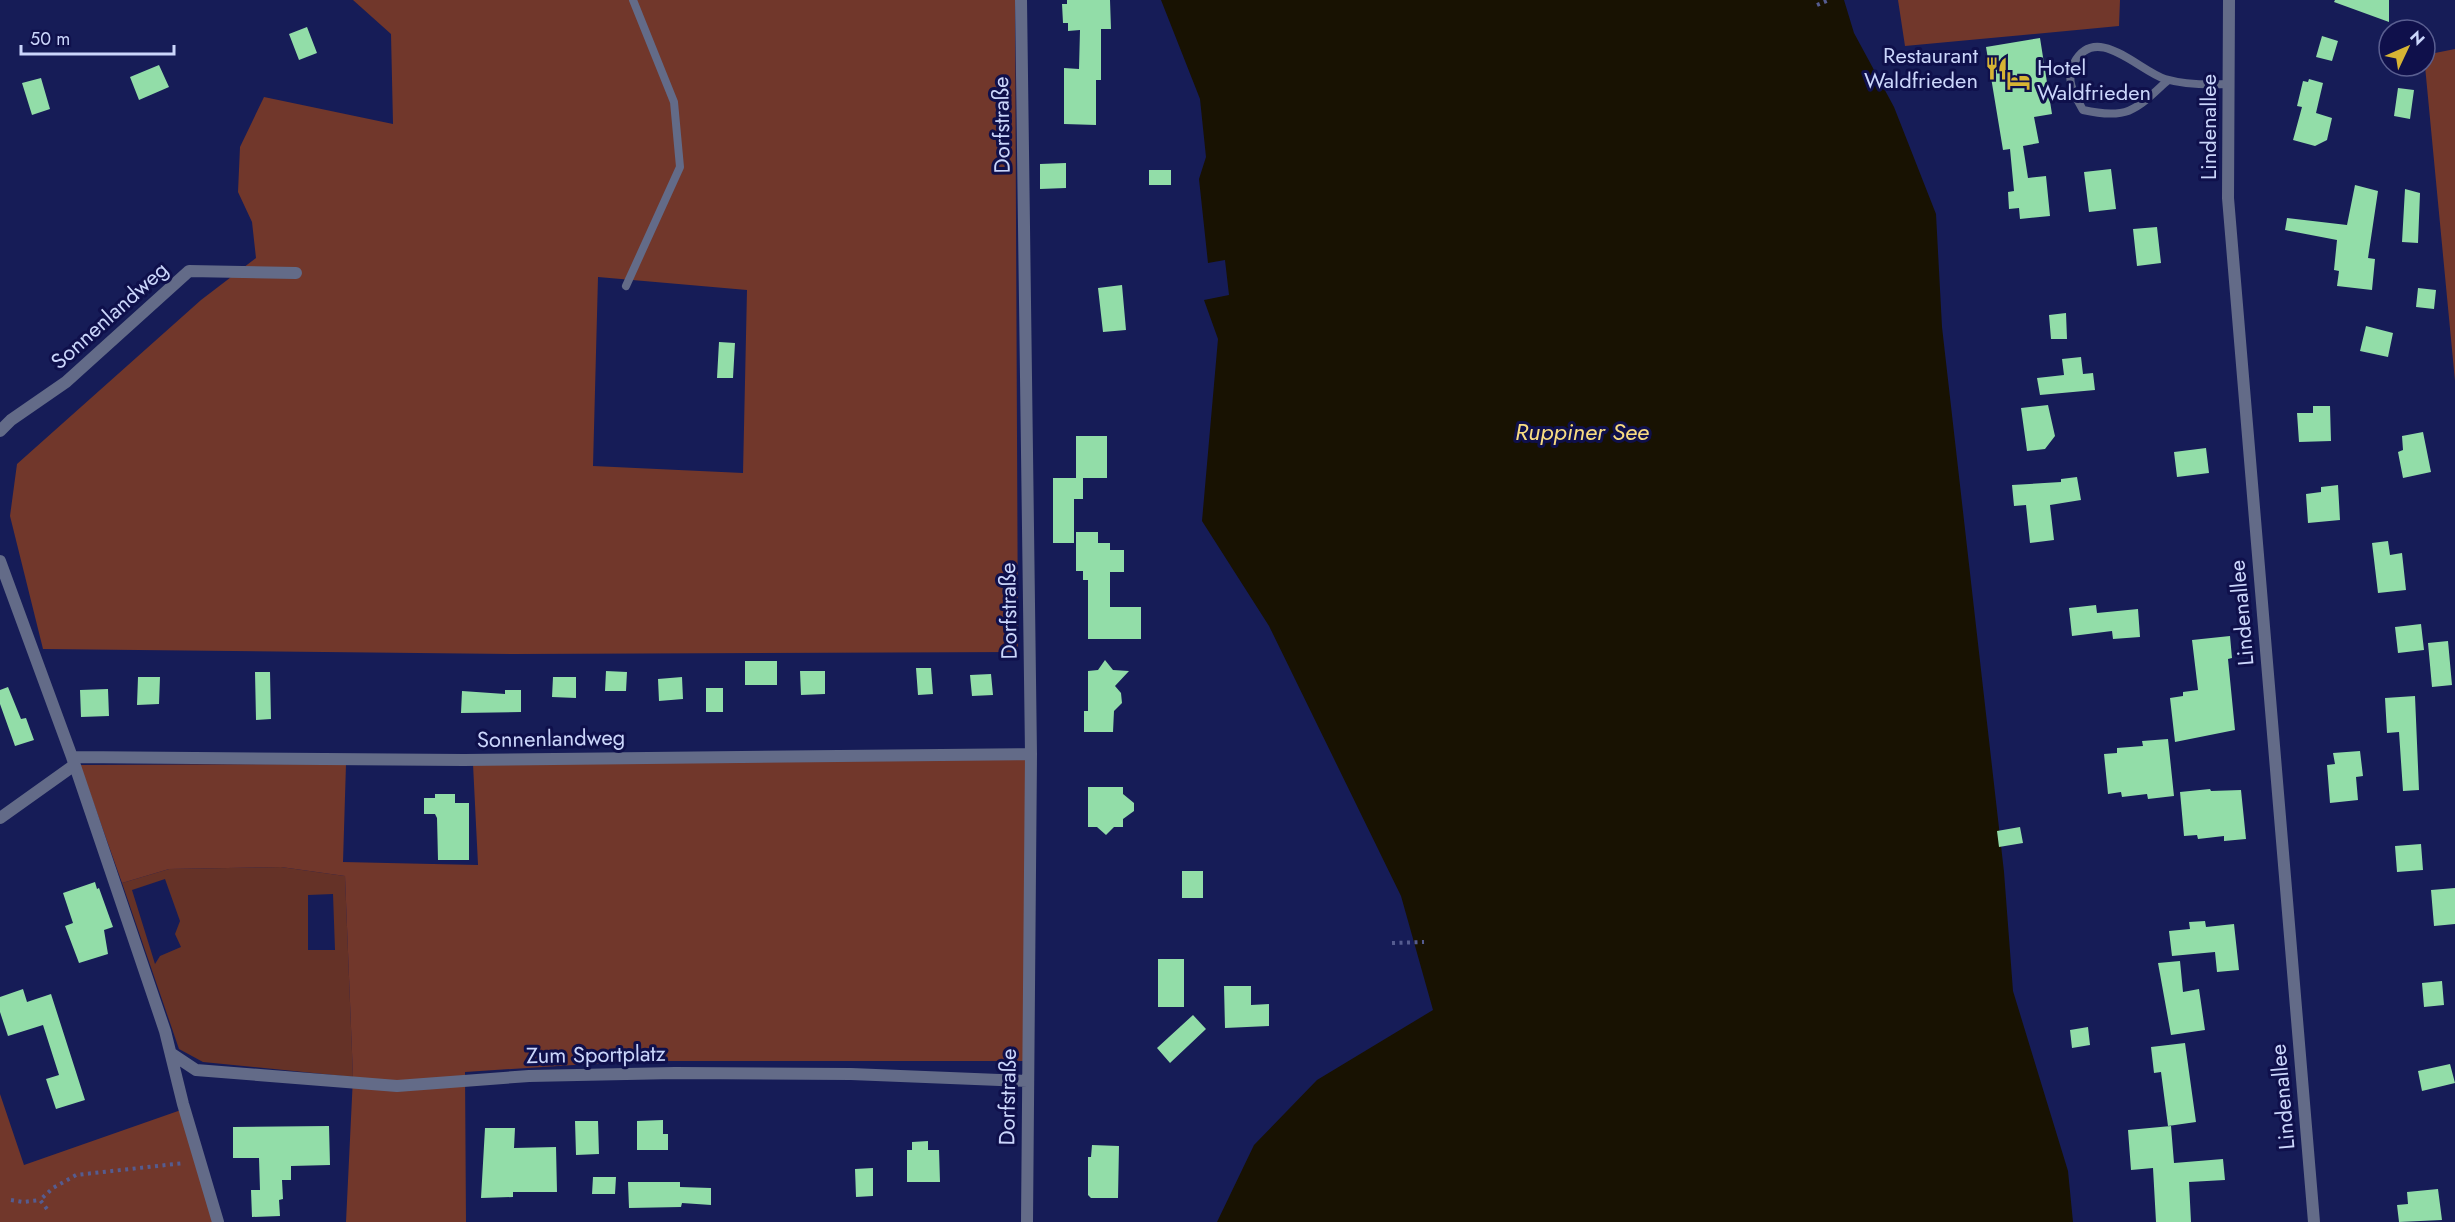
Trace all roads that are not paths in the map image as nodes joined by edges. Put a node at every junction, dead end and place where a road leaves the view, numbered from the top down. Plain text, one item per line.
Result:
1 (633, 0) edge
2 (1021, 0) edge
3 (2229, 0) edge
4 (2168, 80) junction
5 (2229, 84) junction
6 (296, 273) dead end
7 (626, 286) dead end
8 (0, 431) edge
9 (0, 561) edge
10 (1031, 754) junction
11 (72, 762) junction
12 (0, 818) edge
13 (172, 1054) junction
14 (1027, 1082) junction
15 (219, 1222) edge
16 (1027, 1222) edge
17 (2314, 1222) edge

1 - 7 lane
2 - 10 street, Dorfstraße
3 - 5 street, Lindenallee
4 - 4 lane
4 - 5 lane
5 - 17 street, Lindenallee
6 - 8 street, Sonnenlandweg
9 - 11 street
10 - 11 street, Sonnenlandweg
10 - 14 street, Dorfstraße
11 - 12 street
11 - 13 street
13 - 14 street, Zum Sportplatz
13 - 15 street
14 - 16 street, Dorfstraße

